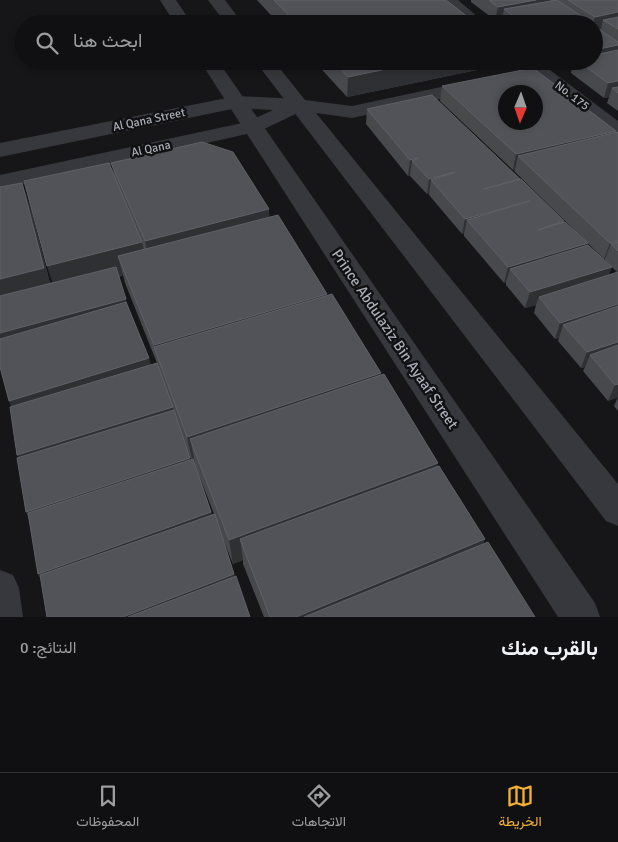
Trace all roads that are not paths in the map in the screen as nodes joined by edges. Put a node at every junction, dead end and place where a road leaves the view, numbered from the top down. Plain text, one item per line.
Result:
1 (168, 0) edge
2 (216, 0) edge
3 (448, 0) edge
4 (178, 15) edge
5 (228, 15) edge
6 (467, 15) edge
7 (215, 70) edge
8 (271, 70) edge
9 (521, 70) edge
10 (537, 70) edge
11 (236, 102) junction
12 (299, 105) junction
13 (253, 127) junction
14 (618, 131) edge
15 (0, 150) edge
16 (0, 182) edge
17 (618, 510) edge
18 (0, 588) edge
19 (4, 617) edge
20 (581, 617) edge

1 - 4 street
2 - 5 street
3 - 6 street
7 - 11 street, Prince Abdulaziz Bin Ayaaf Street
8 - 12 street
9 - 12 street, Al Qana Street
10 - 14 street, No. 175
11 - 12 street, Al Qana Street
11 - 13 street, Prince Abdulaziz Bin Ayaaf Street
11 - 15 street, Al Qana Street
12 - 13 street, Al Qana
12 - 17 street
13 - 16 street, Al Qana
13 - 20 street, Prince Abdulaziz Bin Ayaaf Street
18 - 19 street

